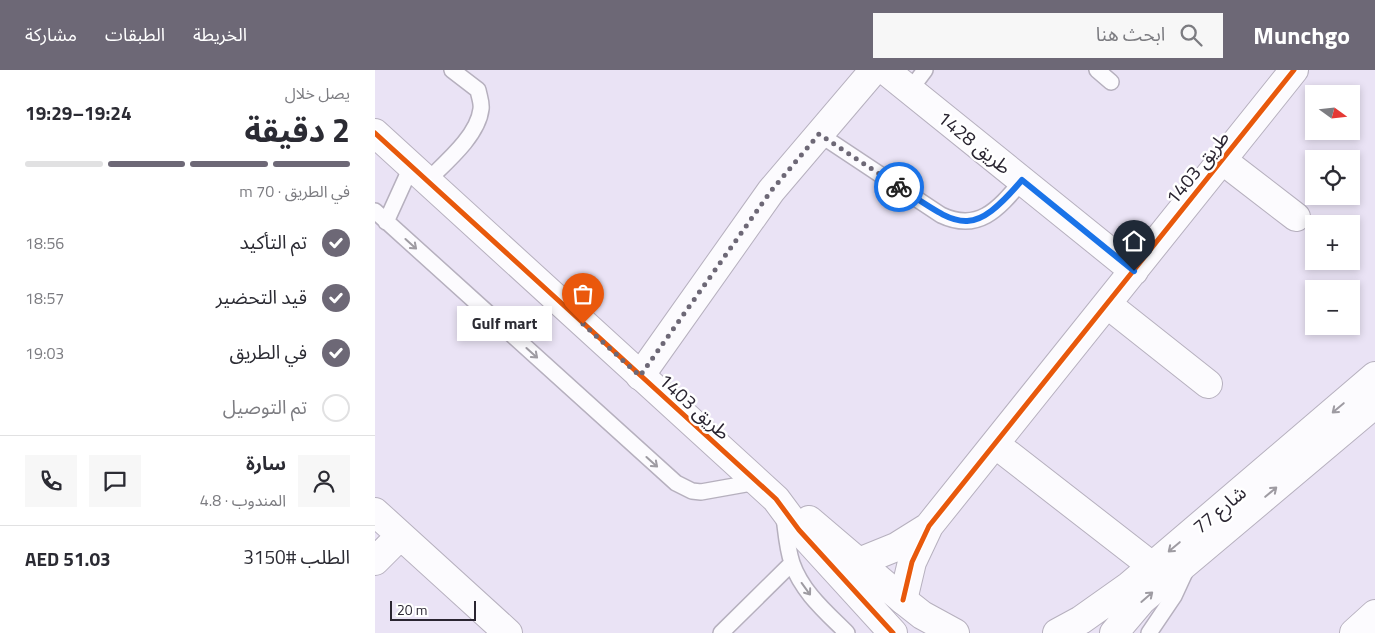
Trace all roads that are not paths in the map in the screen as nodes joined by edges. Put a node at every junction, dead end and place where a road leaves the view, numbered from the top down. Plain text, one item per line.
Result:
1 (452, 70) edge
2 (874, 70) edge
3 (885, 70) edge
4 (1097, 70) edge
5 (1294, 70) edge
6 (917, 80) edge
7 (1111, 82) dead end
8 (375, 133) edge
9 (819, 134) junction
10 (1222, 160) junction
11 (419, 174) junction
12 (1022, 180) junction
13 (375, 211) edge
14 (1297, 217) dead end
15 (386, 222) junction
16 (1134, 271) junction
17 (1107, 304) junction
18 (640, 376) junction
19 (1375, 376) edge
20 (1208, 384) dead end
21 (1375, 404) edge
22 (995, 444) junction
23 (772, 497) junction
24 (375, 512) edge
25 (929, 526) junction
26 (400, 536) junction
27 (1191, 559) junction
28 (375, 561) edge
29 (859, 562) junction
30 (792, 563) junction
31 (1152, 566) junction
32 (903, 600) junction
33 (1375, 614) edge
34 (508, 633) edge
35 (721, 633) edge
36 (847, 633) edge
37 (893, 633) edge
38 (955, 633) edge
39 (1057, 633) edge
40 (1114, 633) edge
41 (1149, 633) edge
42 (1354, 633) edge

1 - 11 lane
2 - 9 street
3 - 6 street, طريق 1428
4 - 7 lane
5 - 10 street, طريق 1403
6 - 12 street, طريق 1428
8 - 11 street, طريق 1403
9 - 12 lane
9 - 18 street
10 - 14 street, طريق 1403
10 - 16 street, طريق 1403
11 - 15 lane
11 - 18 street, طريق 1403
12 - 16 street, طريق 1428
13 - 15 lane
15 -> 23 lane
16 - 17 street, طريق 1403
17 - 20 street
17 - 22 street, طريق 1403
18 - 23 street, طريق 1403
19 -> 31 street, شارع 77
27 -> 21 street, شارع 77
22 - 25 street, طريق 1403
22 - 31 street
23 - 29 street, طريق 1403
23 - 30 lane
23 - 37 street, طريق 1403
24 - 26 street
25 - 29 street, طريق 1403
25 - 32 street, طريق 1403
26 - 28 street
26 - 34 street
40 -> 27 street, شارع 77
27 - 41 lane
29 - 32 street, طريق 1403
30 - 35 lane
30 -> 36 lane
31 - 39 street, شارع 77
32 - 38 street, طريق 1403
33 - 42 street

